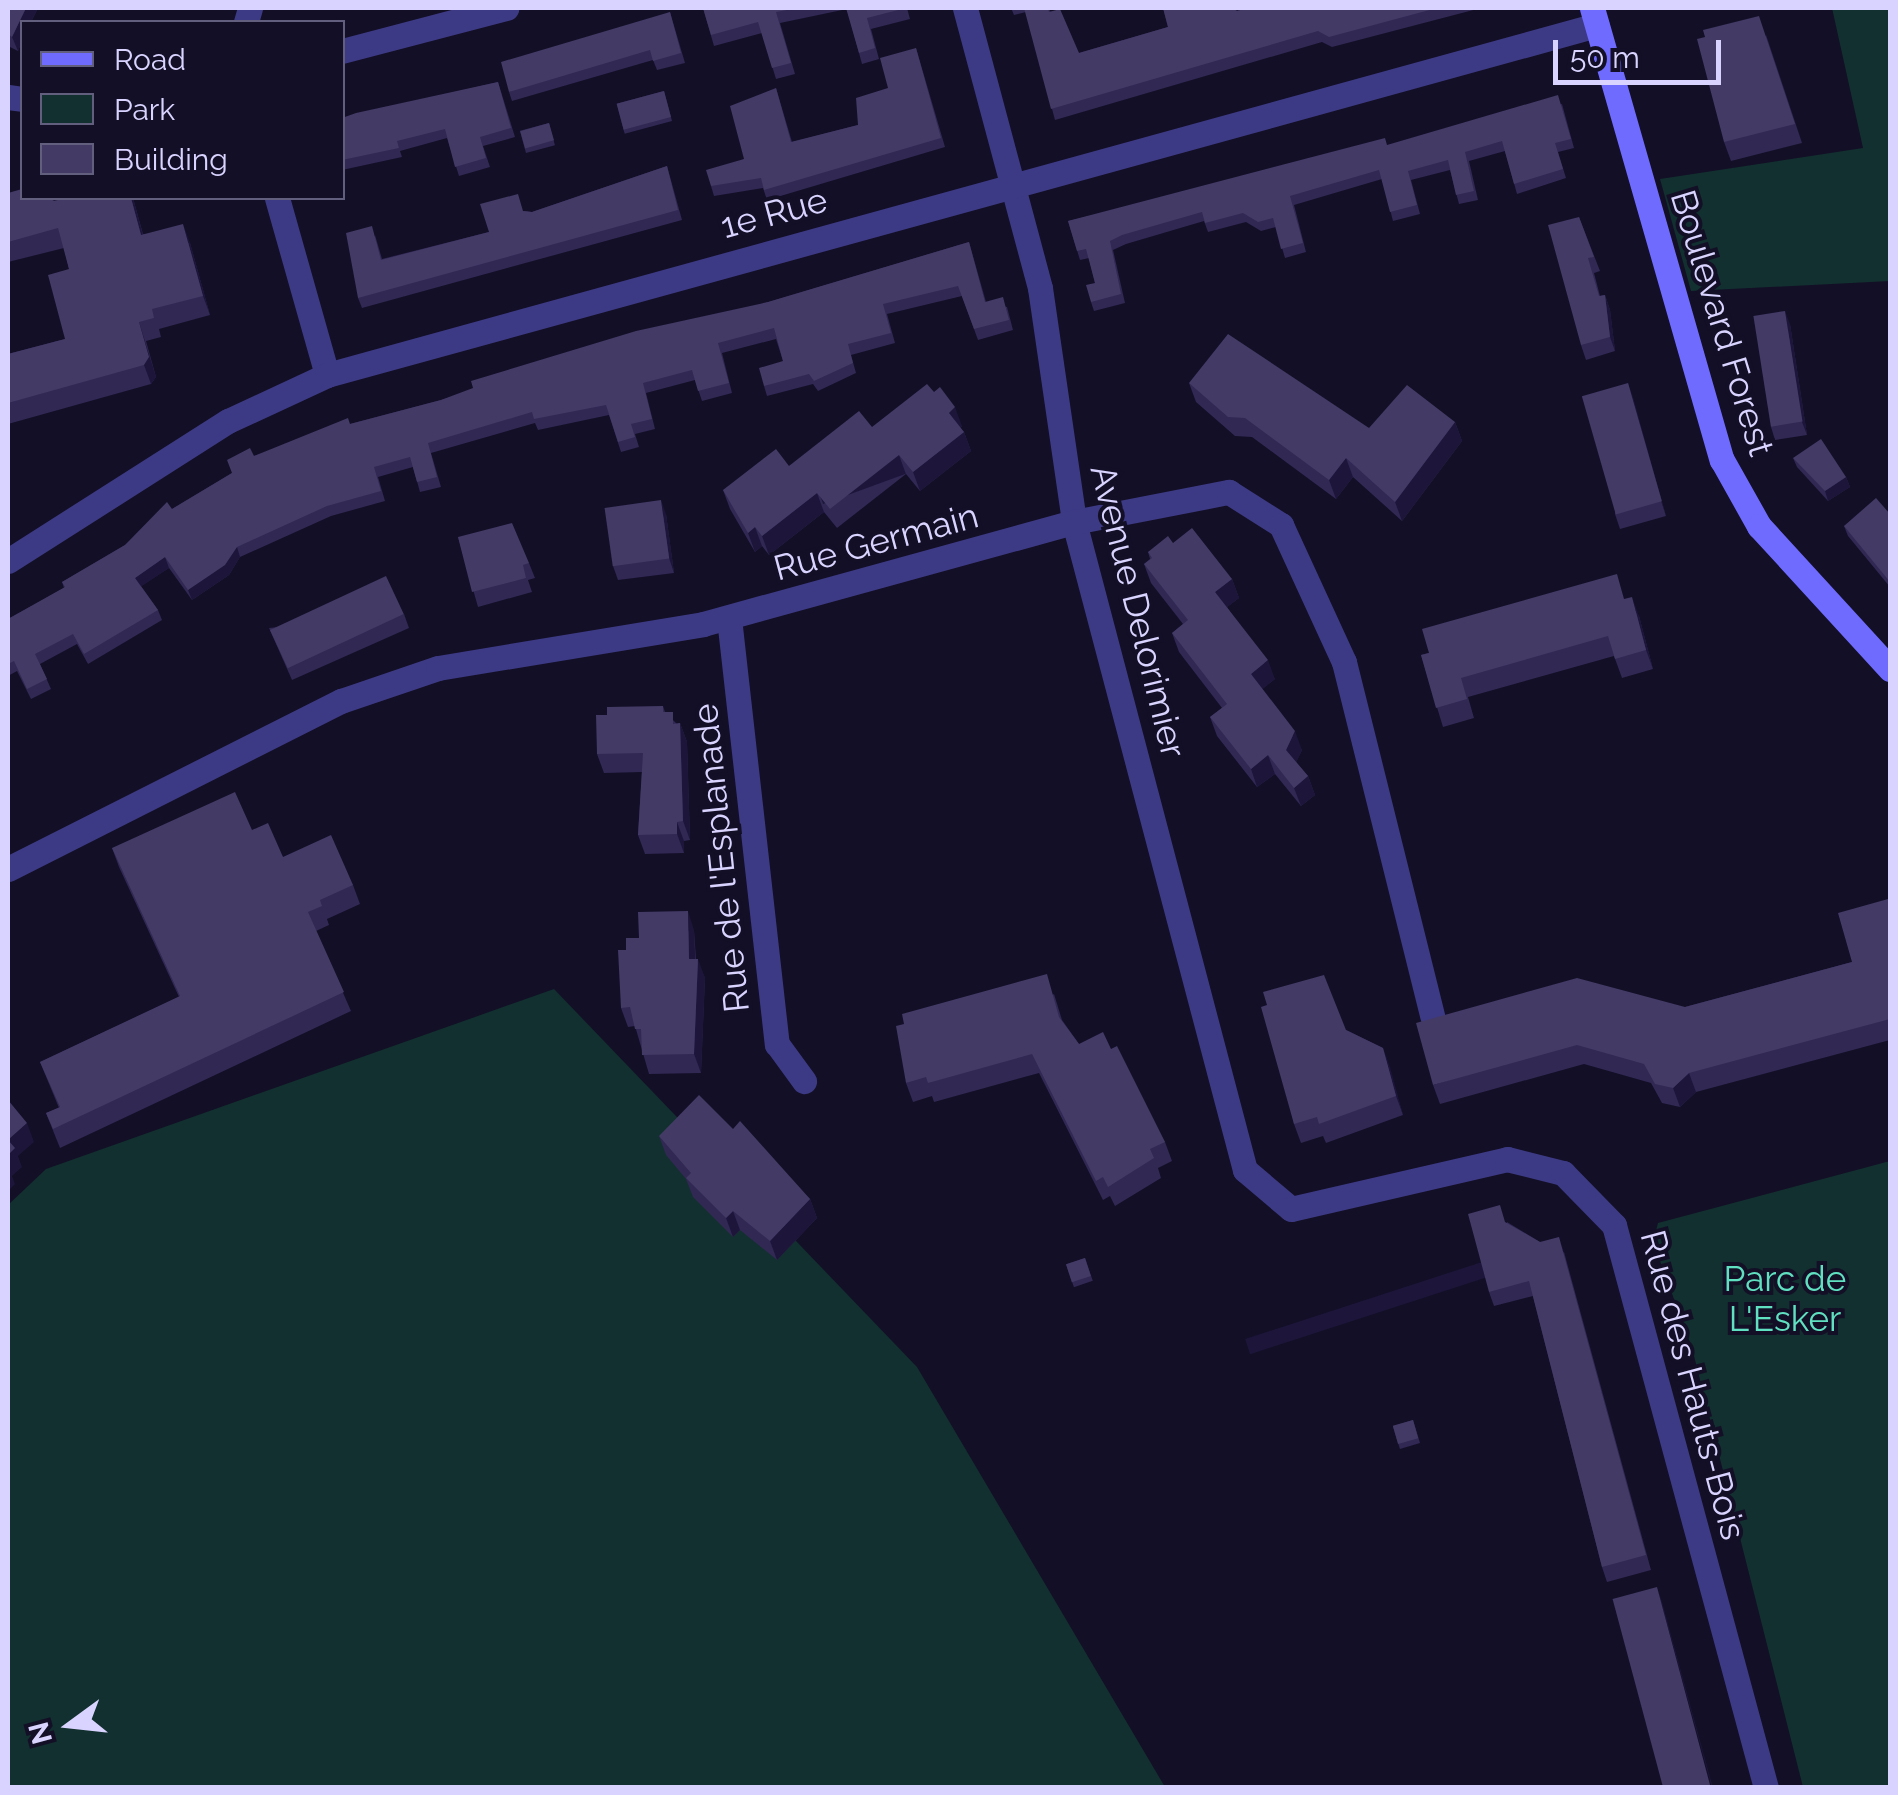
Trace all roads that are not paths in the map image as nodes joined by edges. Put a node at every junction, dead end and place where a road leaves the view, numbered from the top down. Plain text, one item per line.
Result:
1 (506, 8) edge
2 (965, 8) edge
3 (1594, 16) edge
4 (345, 50) edge
5 (1014, 186) junction
6 (277, 200) edge
7 (326, 375) junction
8 (1074, 522) junction
9 (8, 561) edge
10 (729, 618) junction
11 (1890, 669) edge
12 (8, 869) edge
13 (1432, 1016) edge
14 (804, 1081) dead end
15 (1292, 1208) joint
16 (1766, 1788) edge

1 - 4 street
2 - 5 street, Avenue Delorimier
3 - 5 street, 1e Rue
3 - 11 street, Boulevard Forest
5 - 7 street, 1e Rue
5 - 8 street, Avenue Delorimier
6 - 7 street
7 - 9 street, 1e Rue
8 - 10 street, Rue Germain
8 - 13 street, Rue Germain
8 - 15 street, Avenue Delorimier
10 - 12 street, Rue Germain
10 - 14 street, Rue de l'Esplanade
15 - 16 street, Rue des Hauts-Bois

